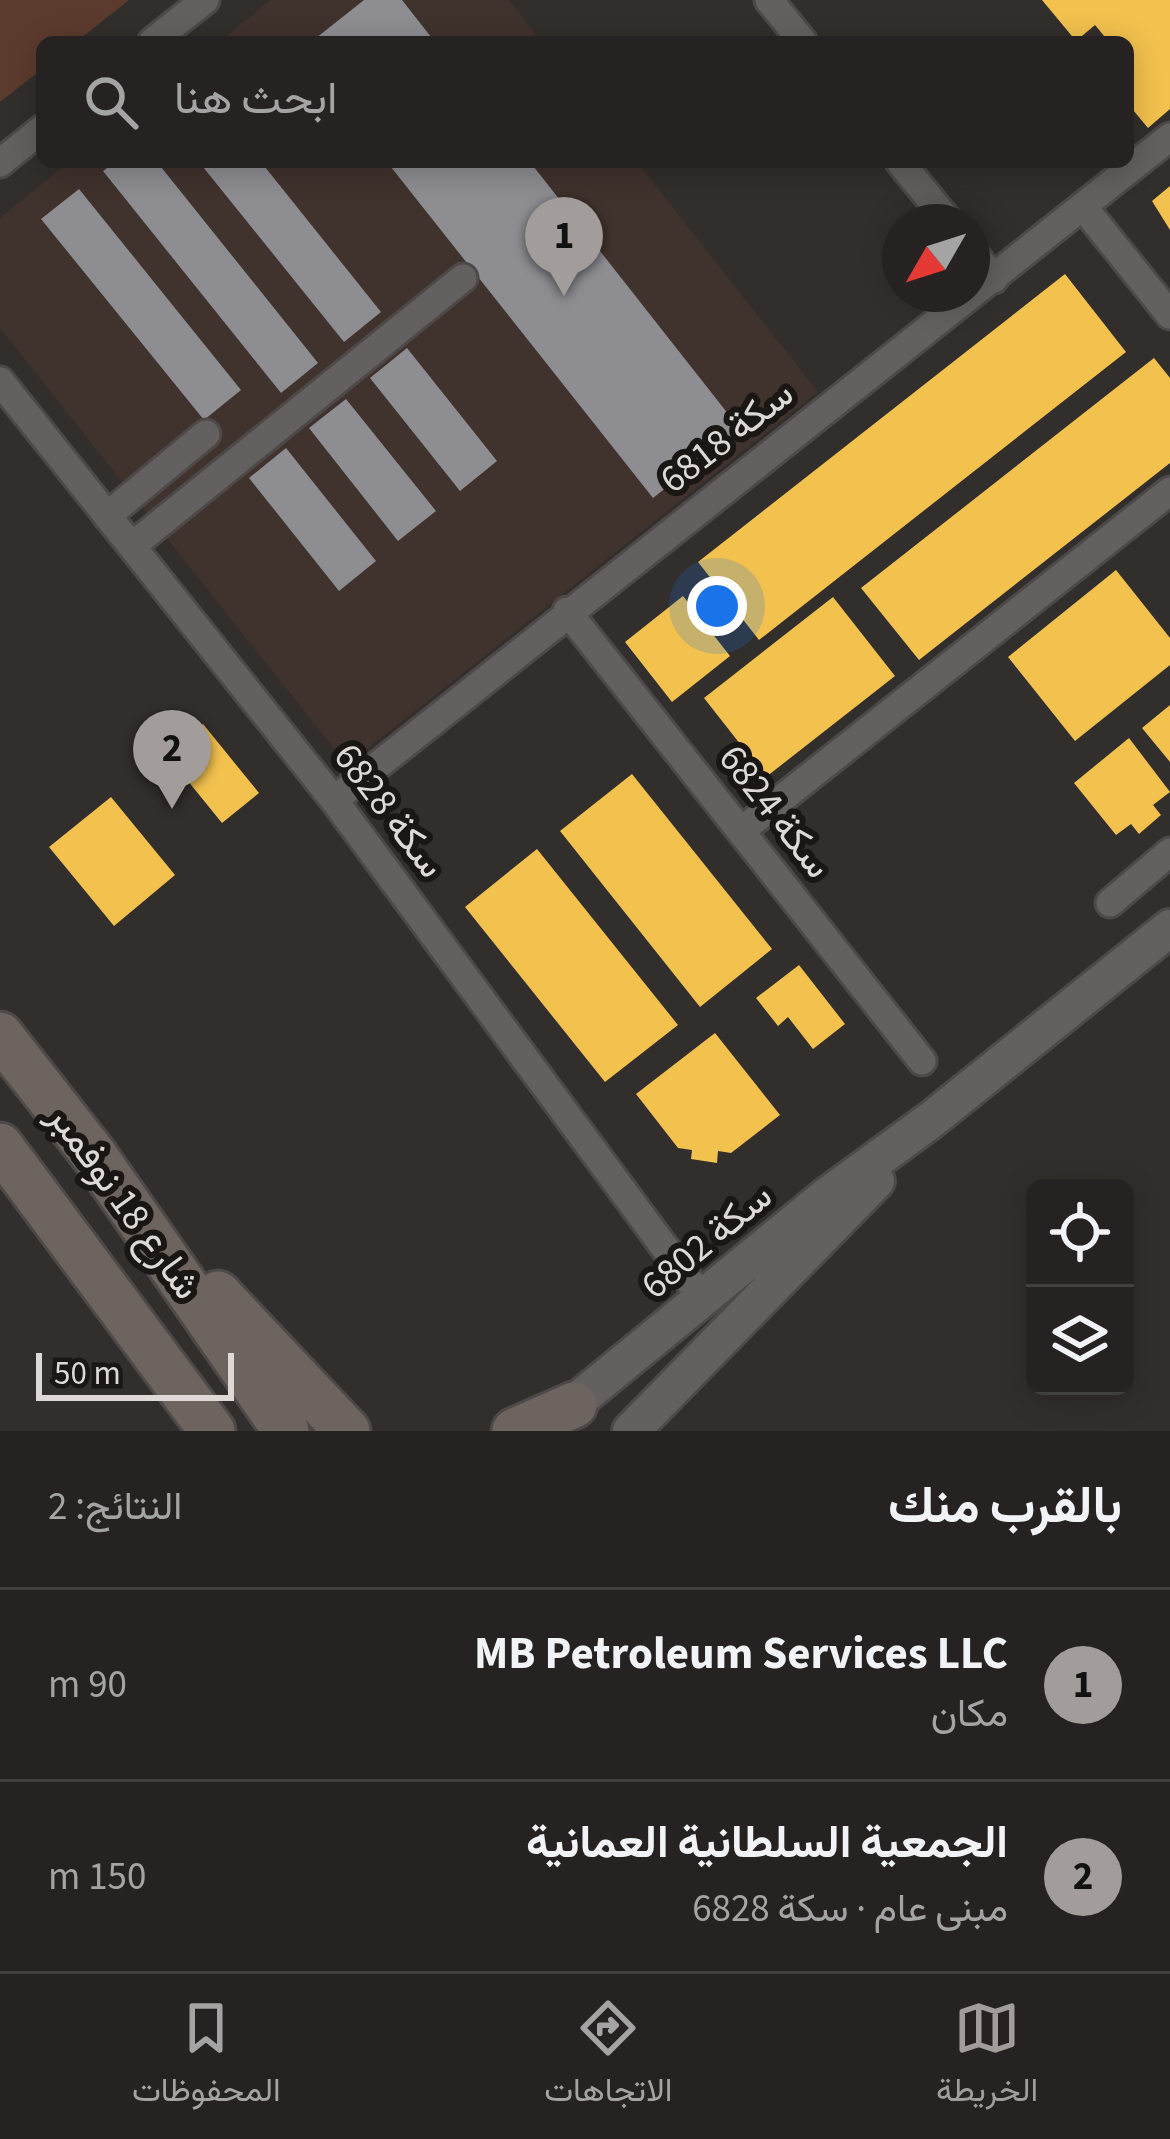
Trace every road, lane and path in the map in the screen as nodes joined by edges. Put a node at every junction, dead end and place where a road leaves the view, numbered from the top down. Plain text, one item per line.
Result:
1 (205, 0) edge
2 (769, 0) edge
3 (160, 36) edge
4 (798, 36) edge
5 (36, 134) edge
6 (1170, 137) edge
7 (0, 163) edge
8 (1134, 167) edge
9 (905, 168) edge
10 (1132, 168) edge
11 (934, 204) edge
12 (1084, 208) junction
13 (990, 273) edge
14 (464, 278) dead end
15 (994, 278) junction
16 (1170, 316) edge
17 (0, 381) edge
18 (206, 434) dead end
19 (1170, 491) edge
20 (107, 516) junction
21 (131, 546) junction
22 (567, 611) junction
23 (334, 800) junction
24 (741, 831) junction
25 (1170, 852) edge
26 (1110, 903) dead end
27 (1170, 928) edge
28 (0, 1035) edge
29 (922, 1061) dead end
30 (931, 1120) junction
31 (0, 1146) edge
32 (94, 1155) junction
33 (702, 1298) junction
34 (151, 1345) junction
35 (557, 1418) edge
36 (182, 1431) edge
37 (212, 1431) edge
38 (286, 1431) edge
39 (347, 1431) edge
40 (515, 1431) edge
41 (631, 1431) edge

1 - 3 street
2 - 4 street
5 - 7 street
6 - 8 street, سكة 6818
9 - 11 street
10 - 12 street, سكة 6818
12 - 15 street, سكة 6818
12 - 16 street
13 - 15 street
14 - 21 street
15 - 22 street, سكة 6818
17 - 20 street, سكة 6828
18 - 20 street
19 - 24 street
20 - 21 street, سكة 6828
21 - 23 street, سكة 6828
22 - 23 street, سكة 6818
22 - 24 street, سكة 6824
23 - 33 street, سكة 6828
24 - 29 street, سكة 6824
25 - 26 street
27 - 30 street, سكة 6802
28 - 32 main road, شارع 18 نوفمبر
30 - 33 street, سكة 6802
30 - 41 street, سكة 6802
31 - 34 main road, شارع 18 نوفمبر
32 - 38 main road, شارع 18 نوفمبر
32 - 39 main road
33 - 35 street, سكة 6802
34 - 36 main road
34 - 37 main road, شارع 18 نوفمبر
35 - 40 main road

